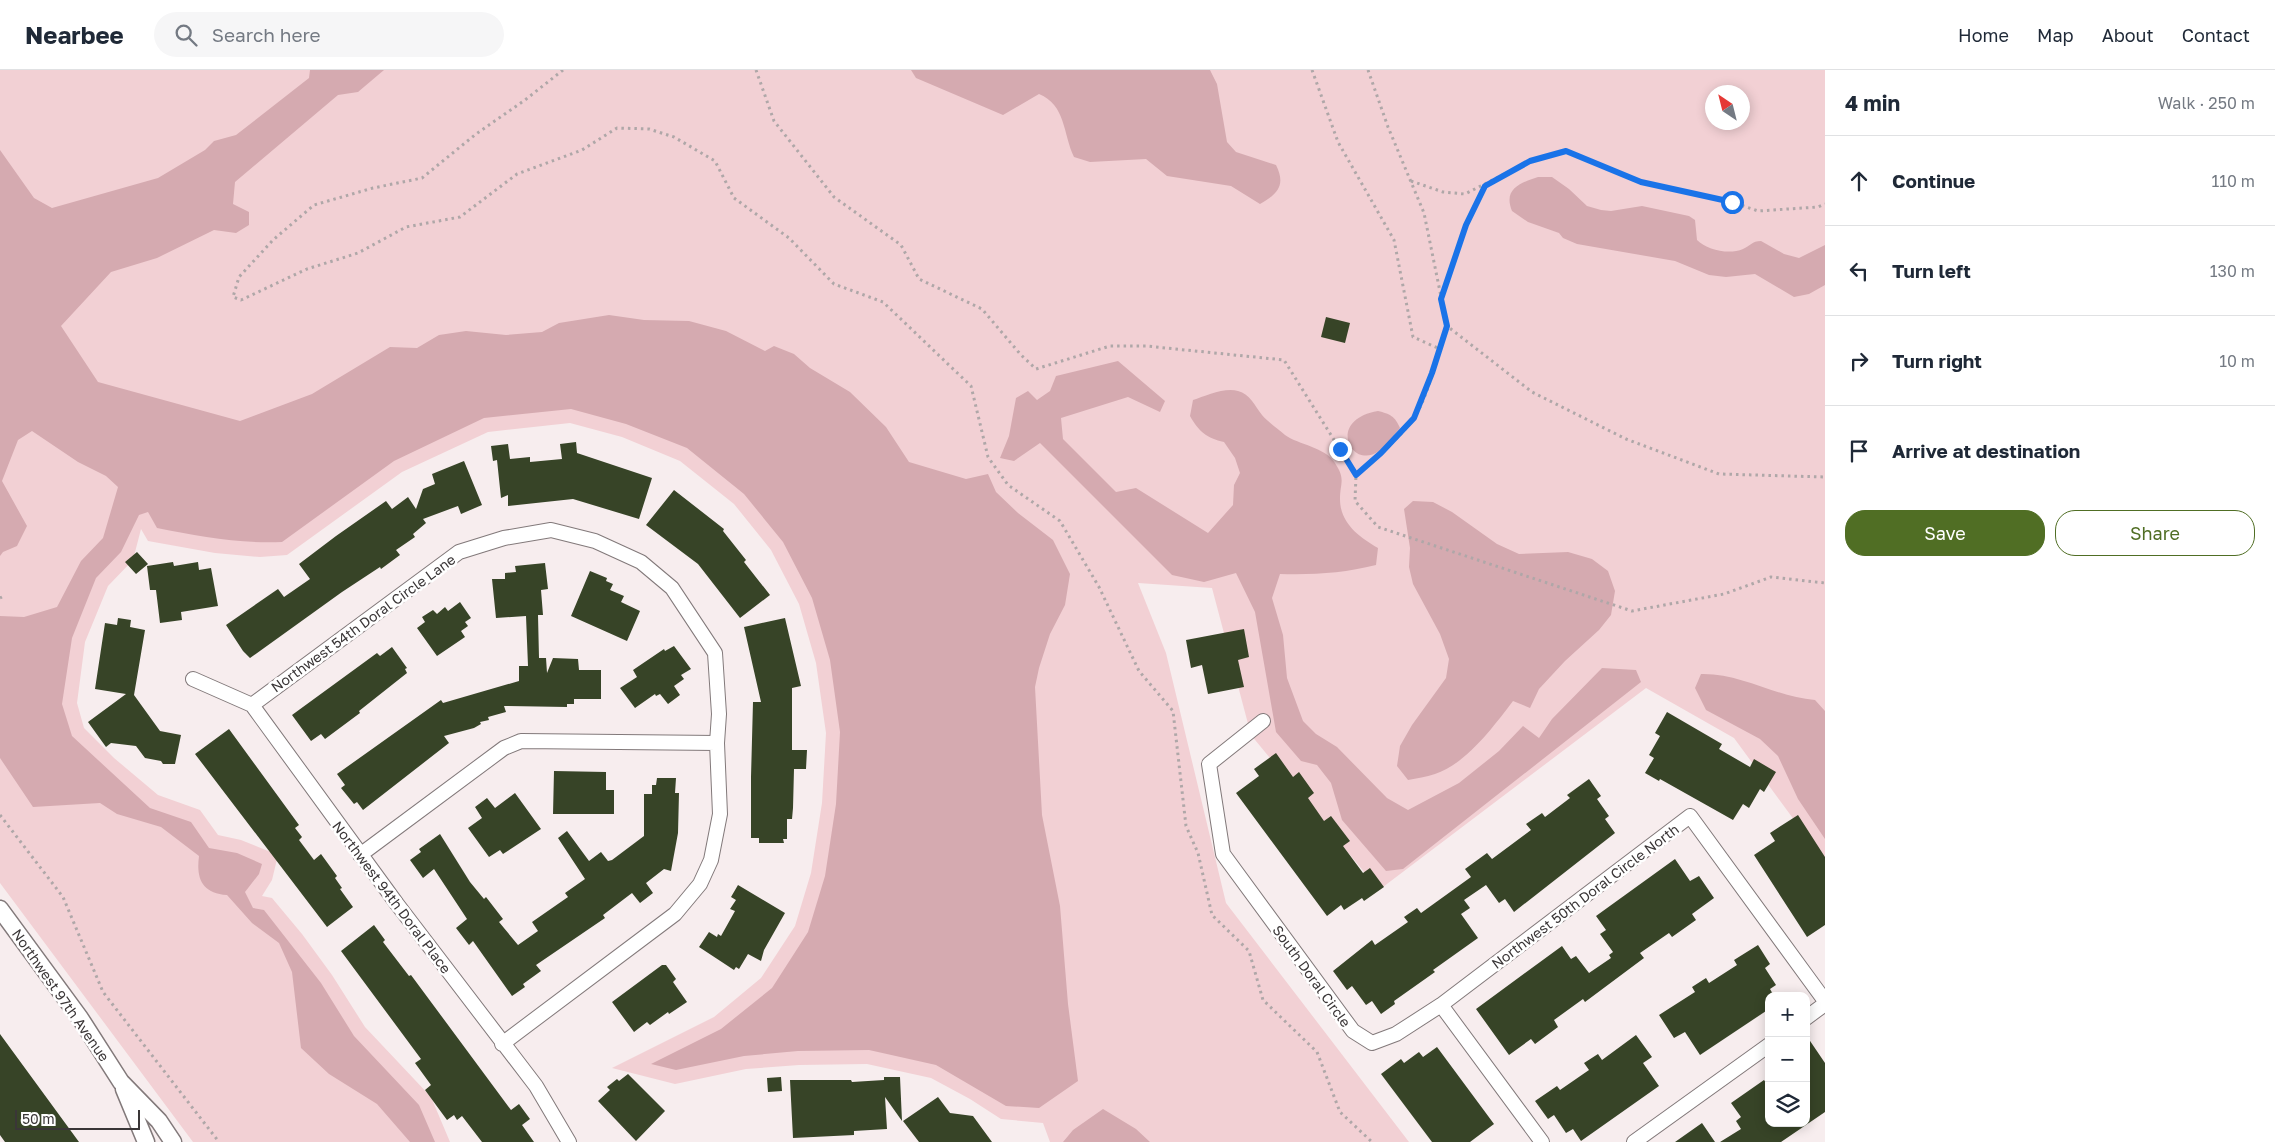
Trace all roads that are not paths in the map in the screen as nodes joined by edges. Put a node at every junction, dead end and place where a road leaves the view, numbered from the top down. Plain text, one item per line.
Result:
1 (193, 679) dead end
2 (252, 705) junction
3 (1263, 721) dead end
4 (717, 743) junction
5 (360, 855) junction
6 (0, 909) edge
7 (1825, 1002) edge
8 (1442, 1005) junction
9 (1810, 1015) edge
10 (502, 1044) junction
11 (1765, 1048) edge
12 (121, 1082) junction
13 (146, 1142) edge
14 (174, 1142) edge
15 (570, 1142) edge
16 (1542, 1142) edge
17 (1634, 1142) edge

1 - 2 street
2 - 4 street, Northwest 54th Doral Circle Lane
2 - 5 street, Northwest 94th Doral Place
3 - 8 street, South Doral Circle
4 - 5 street
4 - 10 street, Northwest 54th Doral Circle Lane
5 - 10 street, Northwest 94th Doral Place
6 - 12 street, Northwest 97th Avenue
7 - 8 street, Northwest 50th Doral Circle North
7 - 9 street
8 - 16 street
10 - 15 street, Northwest 94th Doral Place
11 - 17 street
12 - 13 street, Northwest 97th Avenue
12 - 14 street, Northwest 97th Avenue

